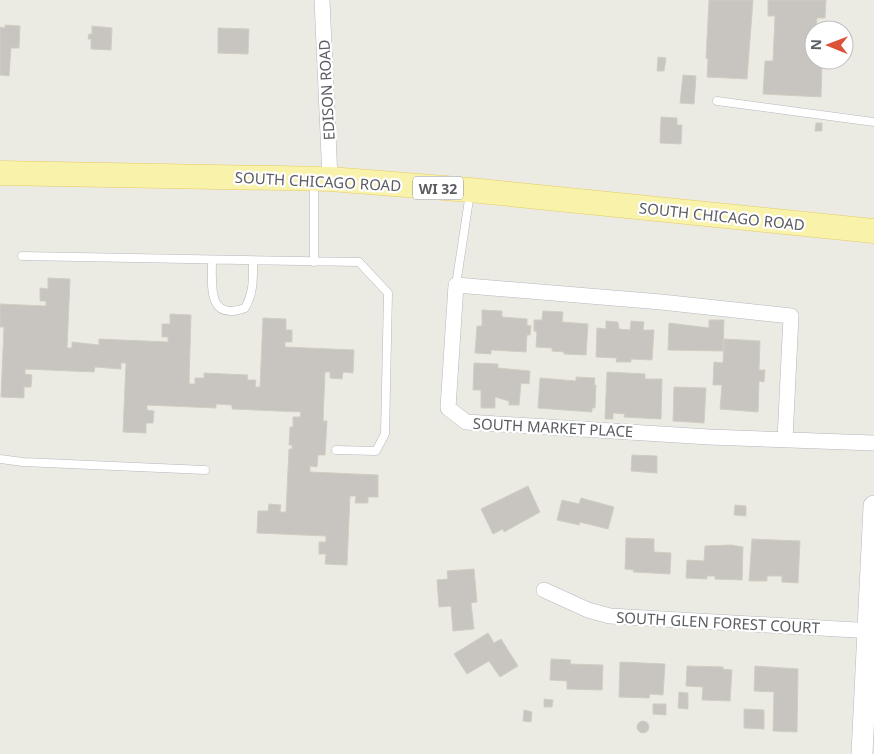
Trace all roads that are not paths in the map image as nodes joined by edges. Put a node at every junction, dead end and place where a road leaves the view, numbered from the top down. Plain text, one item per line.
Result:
1 (322, 0) edge
2 (717, 101) dead end
3 (874, 122) edge
4 (0, 173) edge
5 (322, 179) junction
6 (470, 190) junction
7 (874, 231) edge
8 (22, 256) dead end
9 (212, 260) junction
10 (253, 261) junction
11 (314, 262) junction
12 (456, 285) junction
13 (785, 439) junction
14 (874, 443) edge
15 (336, 450) dead end
16 (0, 459) edge
17 (205, 470) dead end
18 (874, 506) edge
19 (544, 590) dead end
20 (871, 631) edge
21 (862, 754) edge

1 - 5 street, EDISON ROAD
2 - 3 lane
4 - 5 main road, SOUTH CHICAGO ROAD / WI 32
5 - 6 main road, SOUTH CHICAGO ROAD / WI 32
5 - 11 lane
6 - 7 main road, SOUTH CHICAGO ROAD / WI 32
6 - 12 lane, SOUTH MARKET PLACE
8 - 9 lane
9 - 10 lane
9 - 10 lane
10 - 11 lane
11 - 15 lane
12 - 13 street
12 - 13 street, SOUTH MARKET PLACE
13 - 14 street, SOUTH MARKET PLACE
16 - 17 lane
18 - 20 street
19 - 20 street, SOUTH GLEN FOREST COURT
20 - 21 street

